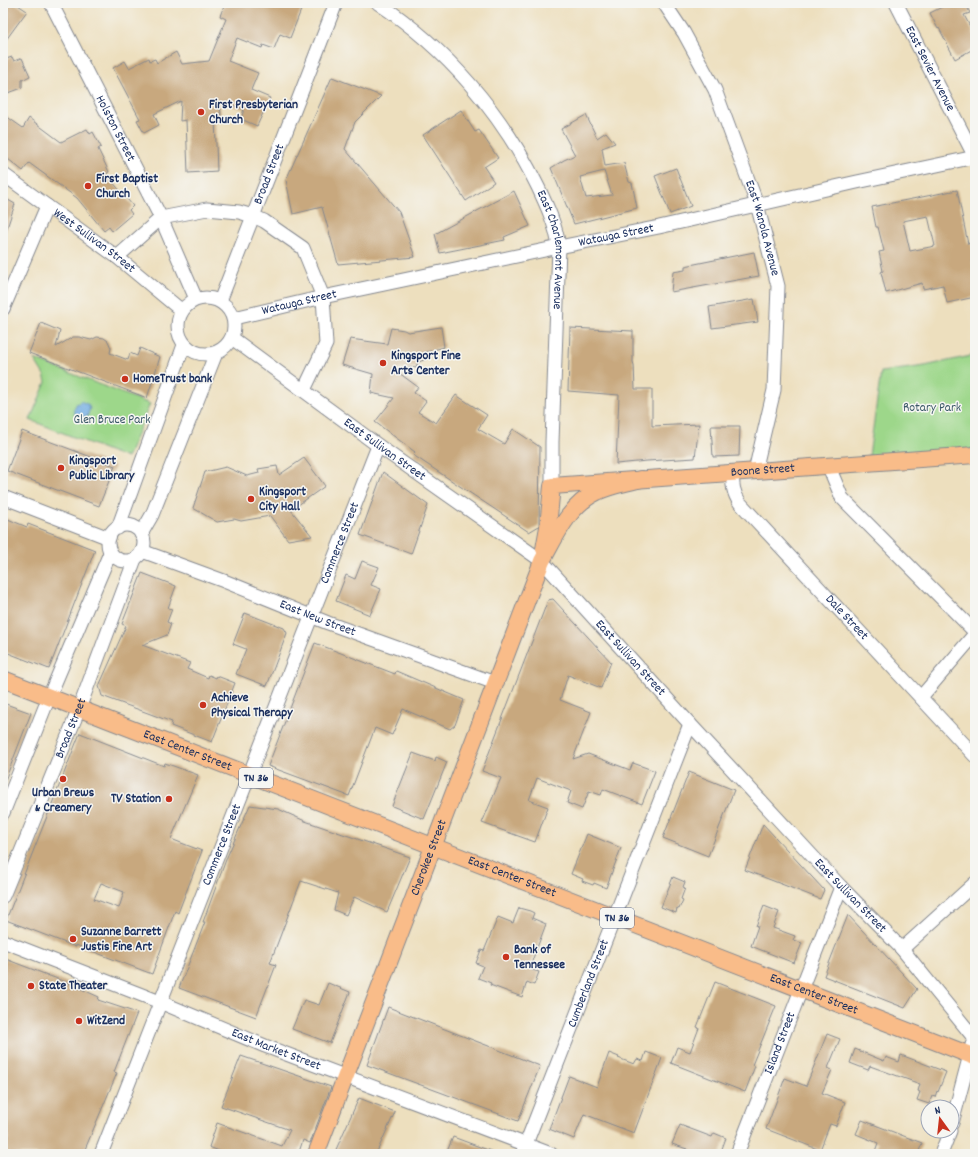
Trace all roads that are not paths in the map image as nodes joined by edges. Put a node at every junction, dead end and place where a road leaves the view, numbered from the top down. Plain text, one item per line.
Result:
1 (51, 3) edge
2 (336, 3) edge
3 (378, 3) edge
4 (664, 3) edge
5 (896, 3) edge
6 (975, 157) edge
7 (3, 174) edge
8 (757, 204) junction
9 (47, 206) junction
10 (253, 216) junction
11 (161, 218) junction
12 (559, 246) junction
13 (117, 257) junction
14 (323, 297) junction
15 (196, 299) junction
16 (220, 301) junction
17 (3, 309) edge
18 (182, 311) junction
19 (234, 318) junction
20 (232, 338) junction
21 (184, 345) junction
22 (216, 353) junction
23 (304, 390) junction
24 (378, 446) junction
25 (975, 455) edge
26 (828, 467) junction
27 (755, 471) junction
28 (733, 472) junction
29 (642, 479) junction
30 (552, 486) junction
31 (3, 497) edge
32 (118, 528) junction
33 (141, 534) junction
34 (109, 538) junction
35 (110, 553) junction
36 (138, 555) junction
37 (542, 561) junction
38 (311, 616) junction
39 (975, 633) edge
40 (3, 679) edge
41 (495, 683) junction
42 (49, 697) junction
43 (921, 698) junction
44 (79, 709) junction
45 (690, 724) junction
46 (975, 756) edge
47 (249, 775) junction
48 (3, 813) edge
49 (433, 846) junction
50 (975, 883) edge
51 (841, 887) junction
52 (3, 896) edge
53 (614, 917) junction
54 (3, 941) edge
55 (902, 949) junction
56 (801, 990) junction
57 (160, 1002) junction
58 (974, 1037) edge
59 (973, 1056) edge
60 (345, 1077) junction
61 (960, 1099) edge
62 (947, 1139) edge
63 (524, 1149) edge
64 (101, 1154) edge
65 (316, 1154) edge
66 (551, 1154) edge
67 (737, 1154) edge
68 (941, 1154) edge

1 - 11 street, Holston Street
2 - 10 street, Broad Street
3 - 12 street, East Charlemont Avenue
4 - 8 street, East Wanola Avenue
5 - 6 street, East Sevier Avenue
6 - 8 street, Watauga Street
7 - 9 street, West Sullivan Street
8 - 12 street, Watauga Street
8 - 27 street, East Wanola Avenue
9 - 13 street, West Sullivan Street
9 - 17 street
10 - 11 street
10 - 14 street
10 - 16 street, Broad Street
11 - 13 street
11 - 15 street, Holston Street
12 - 14 street, Watauga Street
12 - 30 street, East Charlemont Avenue
13 - 18 street, West Sullivan Street
14 - 19 street, Watauga Street
14 - 23 street
15 - 16 street
15 - 18 street
16 - 19 street
18 - 21 street
19 - 20 street
20 - 22 street
20 - 23 street, East Sullivan Street
21 - 22 street
21 - 32 street
22 - 33 street
23 - 24 street, East Sullivan Street
24 - 37 street, East Sullivan Street
24 - 38 street, Commerce Street
25 - 26 main road, Boone Street
26 - 27 main road, Boone Street
26 - 39 street
27 - 28 main road, Boone Street
28 - 29 main road, Boone Street
28 - 43 street, Dale Street
29 - 30 main road, Boone Street
29 - 37 main road
30 - 37 main road, East Charlemont Avenue
31 - 34 street
32 - 33 street
32 - 34 street
33 - 36 street
34 - 35 street
35 - 36 street
35 - 42 street
36 - 38 street, East New Street
36 - 44 street, Broad Street
37 - 41 main road, Cherokee Street
37 - 45 street, East Sullivan Street
38 - 41 street, East New Street
38 - 47 street, Commerce Street
39 - 43 street
40 - 42 main road, TN 36
41 - 49 main road, Cherokee Street
42 - 44 main road, East Center Street / TN 36
42 - 48 street
43 - 46 street, Dale Street
44 - 47 main road, East Center Street / TN 36
44 - 52 street, Broad Street
45 - 51 street, East Sullivan Street
45 - 53 street, Cumberland Street
47 - 49 main road, East Center Street / TN 36
47 - 57 street, Commerce Street
49 - 53 main road, East Center Street / TN 36
49 - 60 main road, Cherokee Street
50 - 55 street
51 - 55 street, East Sullivan Street
51 - 56 street, Island Street
53 - 56 main road, East Center Street / TN 36
53 - 63 street, Cumberland Street
54 - 57 street, East Market Street
55 - 58 street, East Sullivan Street
56 - 59 main road, East Center Street / TN 36
56 - 67 street, Island Street
57 - 60 street, East Market Street
57 - 64 street, Commerce Street
58 - 59 street
59 - 61 street
60 - 63 street, East Market Street
60 - 65 main road, Cherokee Street
62 - 68 street
63 - 66 street, East Market Street

